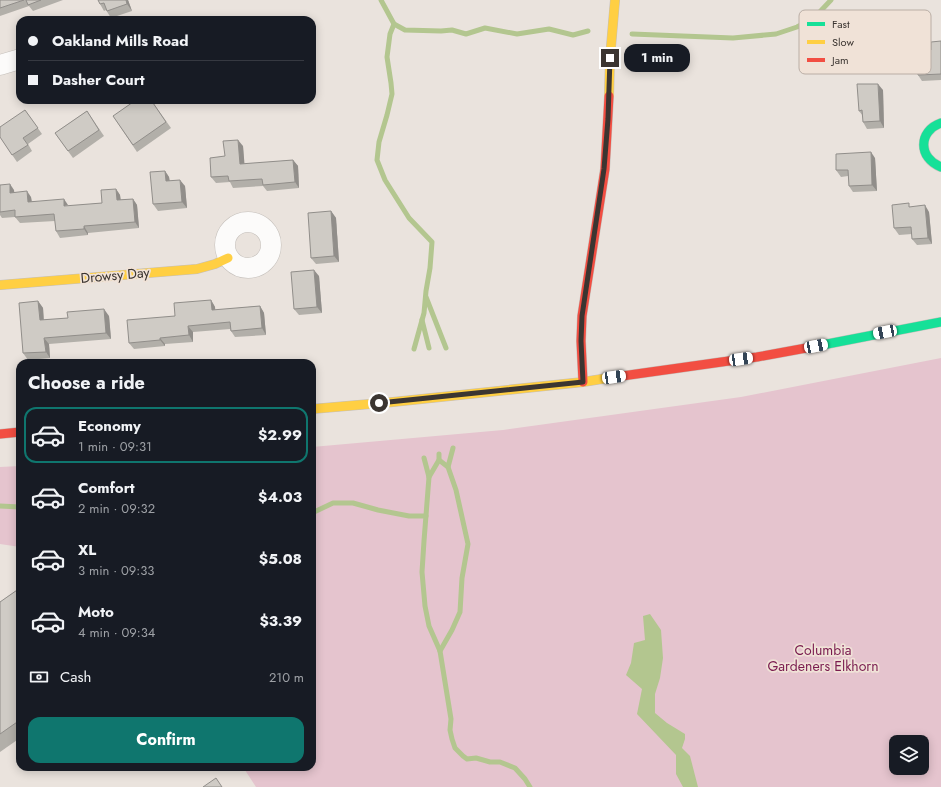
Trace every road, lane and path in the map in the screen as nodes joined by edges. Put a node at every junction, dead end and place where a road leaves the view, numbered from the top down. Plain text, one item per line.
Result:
1 (615, 0) edge
2 (16, 60) edge
3 (0, 65) edge
4 (941, 123) edge
5 (941, 167) edge
6 (228, 258) dead end
7 (0, 285) edge
8 (941, 322) edge
9 (583, 382) junction
10 (316, 409) edge
11 (16, 432) edge
12 (0, 434) edge

1 - 9 street
2 - 3 street
4 - 5 street
6 - 7 street, Drowsy Day
8 - 9 street
9 - 10 street
11 - 12 street

